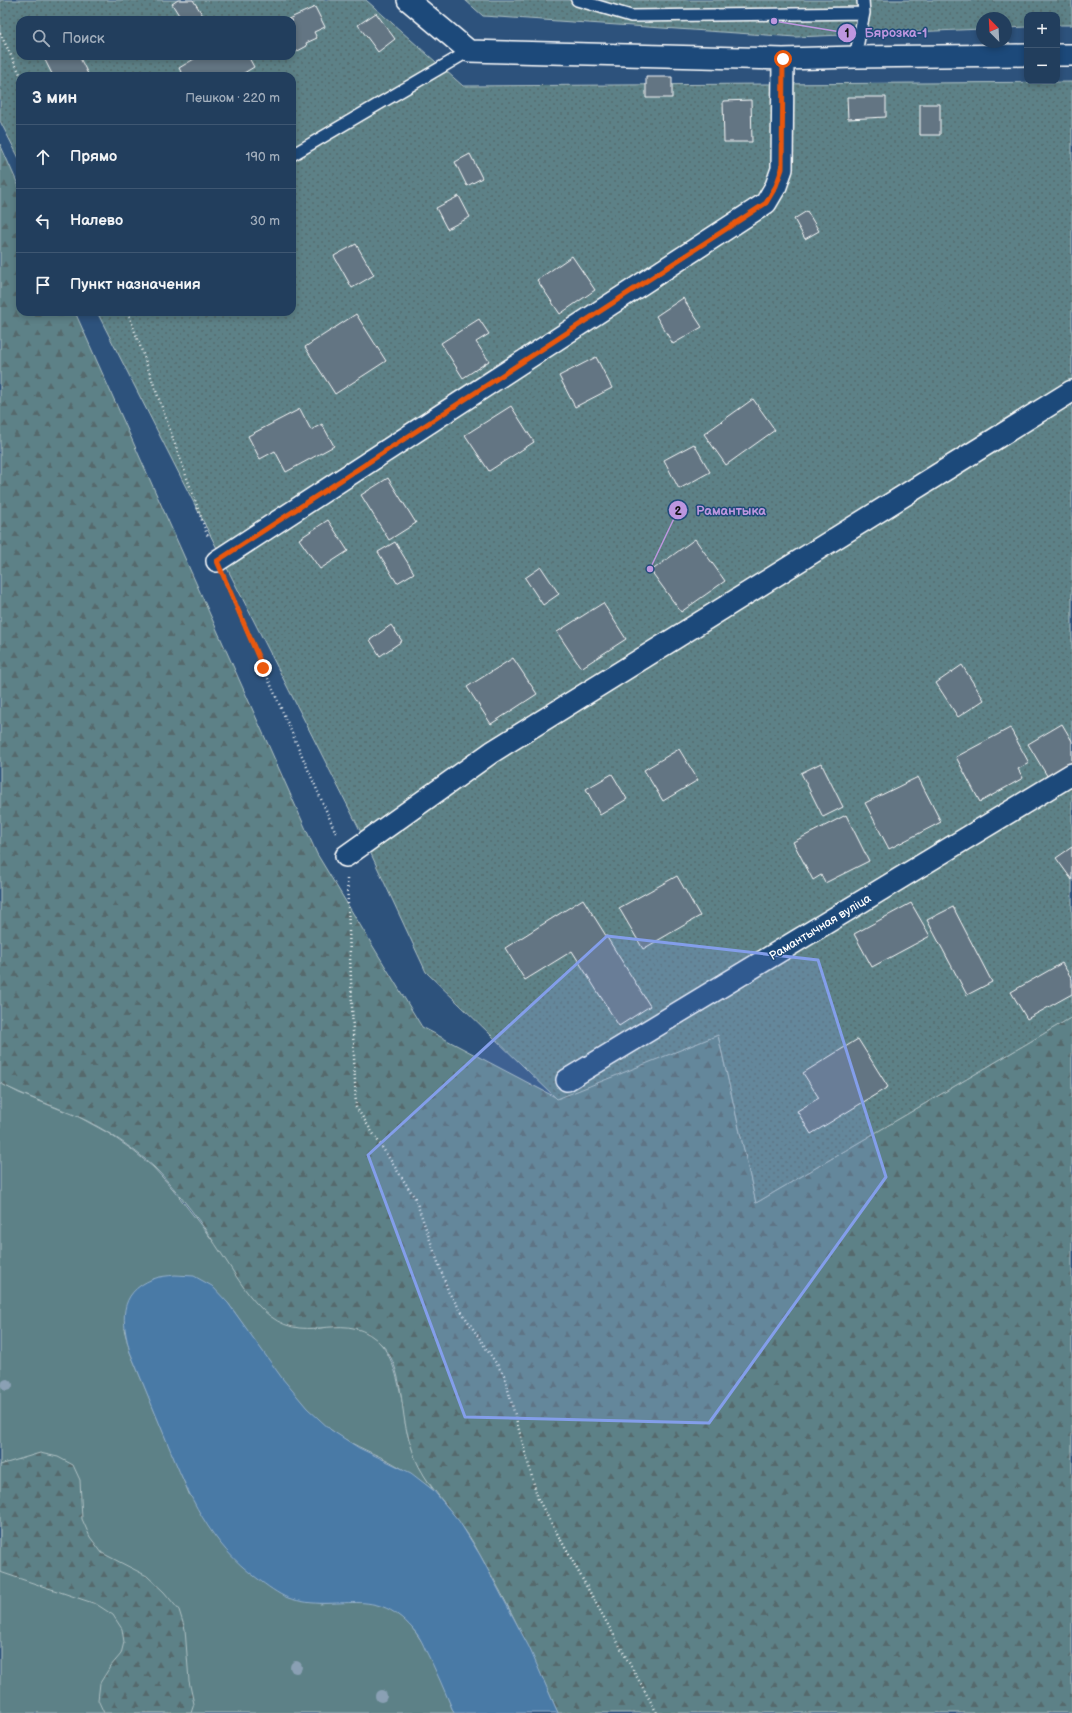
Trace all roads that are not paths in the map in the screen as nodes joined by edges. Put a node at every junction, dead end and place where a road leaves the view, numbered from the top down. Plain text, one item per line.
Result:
1 (408, 0) edge
2 (577, 0) edge
3 (863, 0) edge
4 (864, 13) junction
5 (470, 51) junction
6 (1024, 55) edge
7 (1060, 55) edge
8 (1072, 55) edge
9 (855, 57) junction
10 (783, 59) junction
11 (296, 153) edge
12 (1072, 391) edge
13 (217, 561) road end
14 (1072, 774) edge
15 (346, 856) road end
16 (567, 1080) dead end

1 - 5 street
2 - 4 lane
3 - 4 lane
4 - 9 lane
5 - 10 street
5 - 11 lane
6 - 9 street
7 - 8 street
9 - 10 street
10 - 13 street
12 - 15 street
14 - 16 street, Рамантычная вуліца

